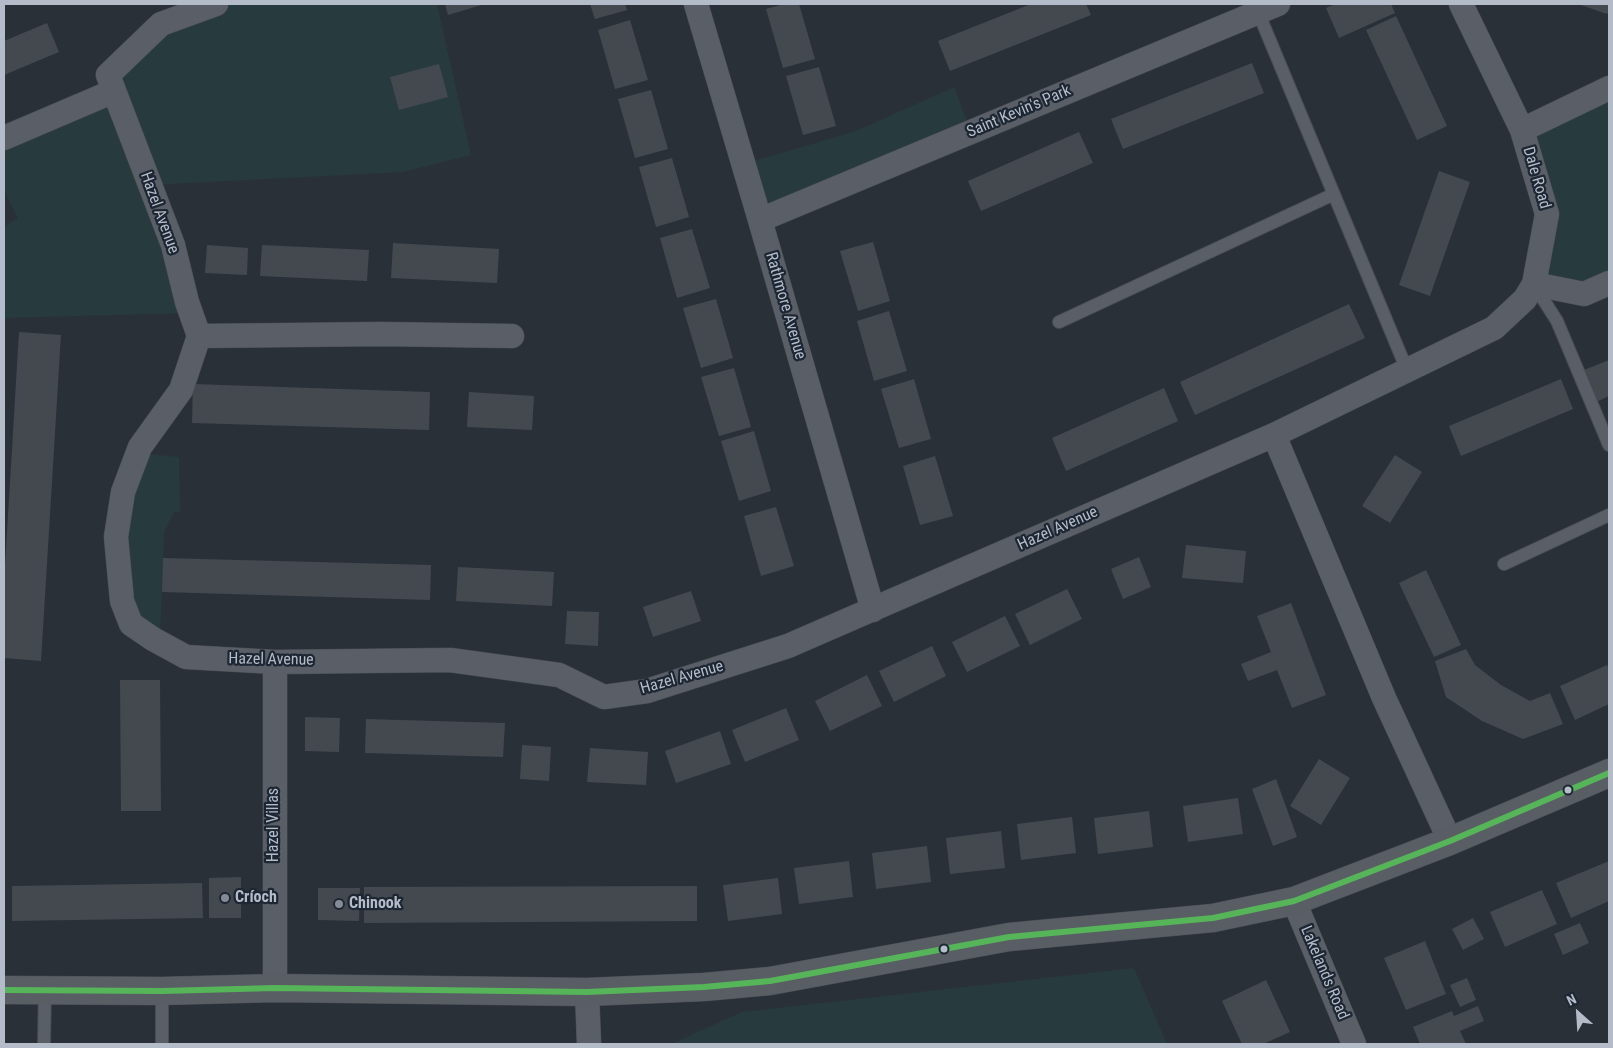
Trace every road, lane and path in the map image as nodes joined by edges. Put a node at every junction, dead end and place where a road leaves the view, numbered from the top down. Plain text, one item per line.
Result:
1 (216, 4) edge
2 (696, 4) edge
3 (1461, 4) edge
4 (1263, 6) edge
5 (1609, 88) edge
6 (114, 91) junction
7 (1522, 130) junction
8 (4, 138) edge
9 (1334, 194) junction
10 (760, 220) junction
11 (1609, 283) edge
12 (1534, 284) junction
13 (1060, 322) dead end
14 (200, 336) junction
15 (512, 336) dead end
16 (1407, 370) junction
17 (1274, 435) junction
18 (1609, 445) edge
19 (1609, 516) edge
20 (1504, 564) dead end
21 (873, 610) junction
22 (275, 662) junction
23 (1609, 773) edge
24 (1450, 841) junction
25 (1294, 901) junction
26 (275, 988) junction
27 (45, 989) junction
28 (4, 990) edge
29 (162, 991) junction
30 (587, 992) junction
31 (44, 1044) edge
32 (162, 1044) edge
33 (589, 1044) edge
34 (1354, 1044) edge

1 - 6 street, Hazel Avenue
2 - 10 street, Rathmore Avenue
3 - 7 street, Dale Road
4 - 9 lane
4 - 10 street, Saint Kevin's Park
5 - 7 street, Dale Road
6 - 8 street
6 - 14 street, Hazel Avenue
7 - 12 street, Dale Road
9 - 13 lane
9 - 16 lane
10 - 21 street, Rathmore Avenue
11 - 12 street
12 - 16 street, Dale Road
12 - 18 lane
14 - 15 street
14 - 22 street, Hazel Avenue
16 - 17 street, Hazel Avenue
17 - 21 street, Hazel Avenue
17 - 24 street
19 - 20 lane
21 - 22 street, Hazel Avenue
22 - 26 street, Hazel Villas
23 - 24 street
24 - 25 street
25 - 30 street
25 - 34 street, Lakelands Road
26 - 29 street
26 - 30 street
27 - 28 street
27 - 29 street
27 - 31 lane
29 - 32 lane
30 - 33 street

